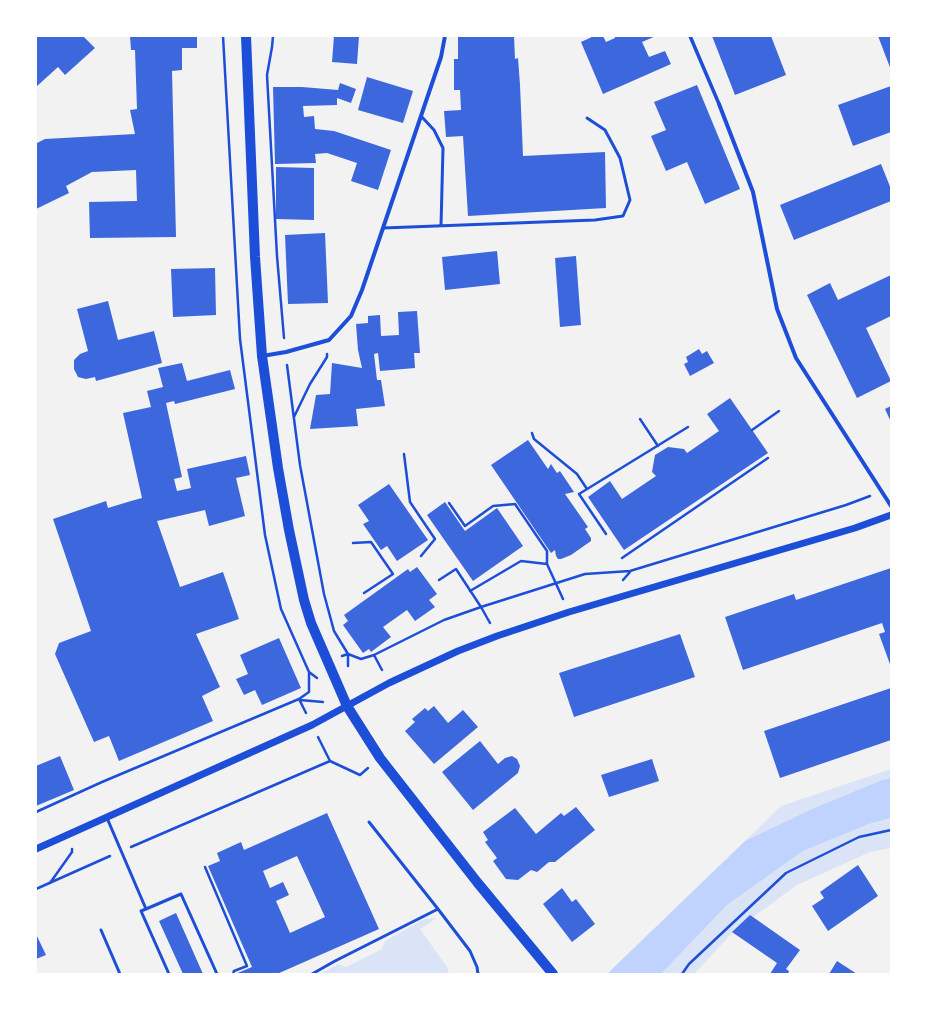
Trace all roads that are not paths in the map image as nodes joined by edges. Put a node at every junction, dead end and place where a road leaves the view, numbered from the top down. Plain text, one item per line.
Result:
1 (246, 36) edge
2 (445, 36) edge
3 (690, 36) edge
4 (719, 104) joint
5 (421, 116) junction
6 (587, 118) dead end
7 (441, 226) junction
8 (384, 228) junction
9 (262, 356) junction
10 (891, 506) edge
11 (891, 515) edge
12 (347, 706) junction
13 (107, 816) junction
14 (369, 822) dead end
15 (36, 849) edge
16 (146, 909) junction
17 (438, 909) junction
18 (101, 930) dead end
19 (120, 974) edge
20 (169, 974) edge
21 (217, 974) edge
22 (312, 974) edge
23 (478, 974) edge
24 (553, 974) edge

1 - 9 main road
2 - 5 street
3 - 4 street
4 - 10 street
5 - 7 lane
5 - 8 street
6 - 7 lane
7 - 8 lane
8 - 9 street
9 - 12 main road
11 - 12 street
12 - 13 street
12 - 24 main road
13 - 15 street
13 - 16 lane
14 - 17 lane
16 - 20 lane
16 - 21 lane
17 - 22 lane
17 - 23 lane
18 - 19 lane

